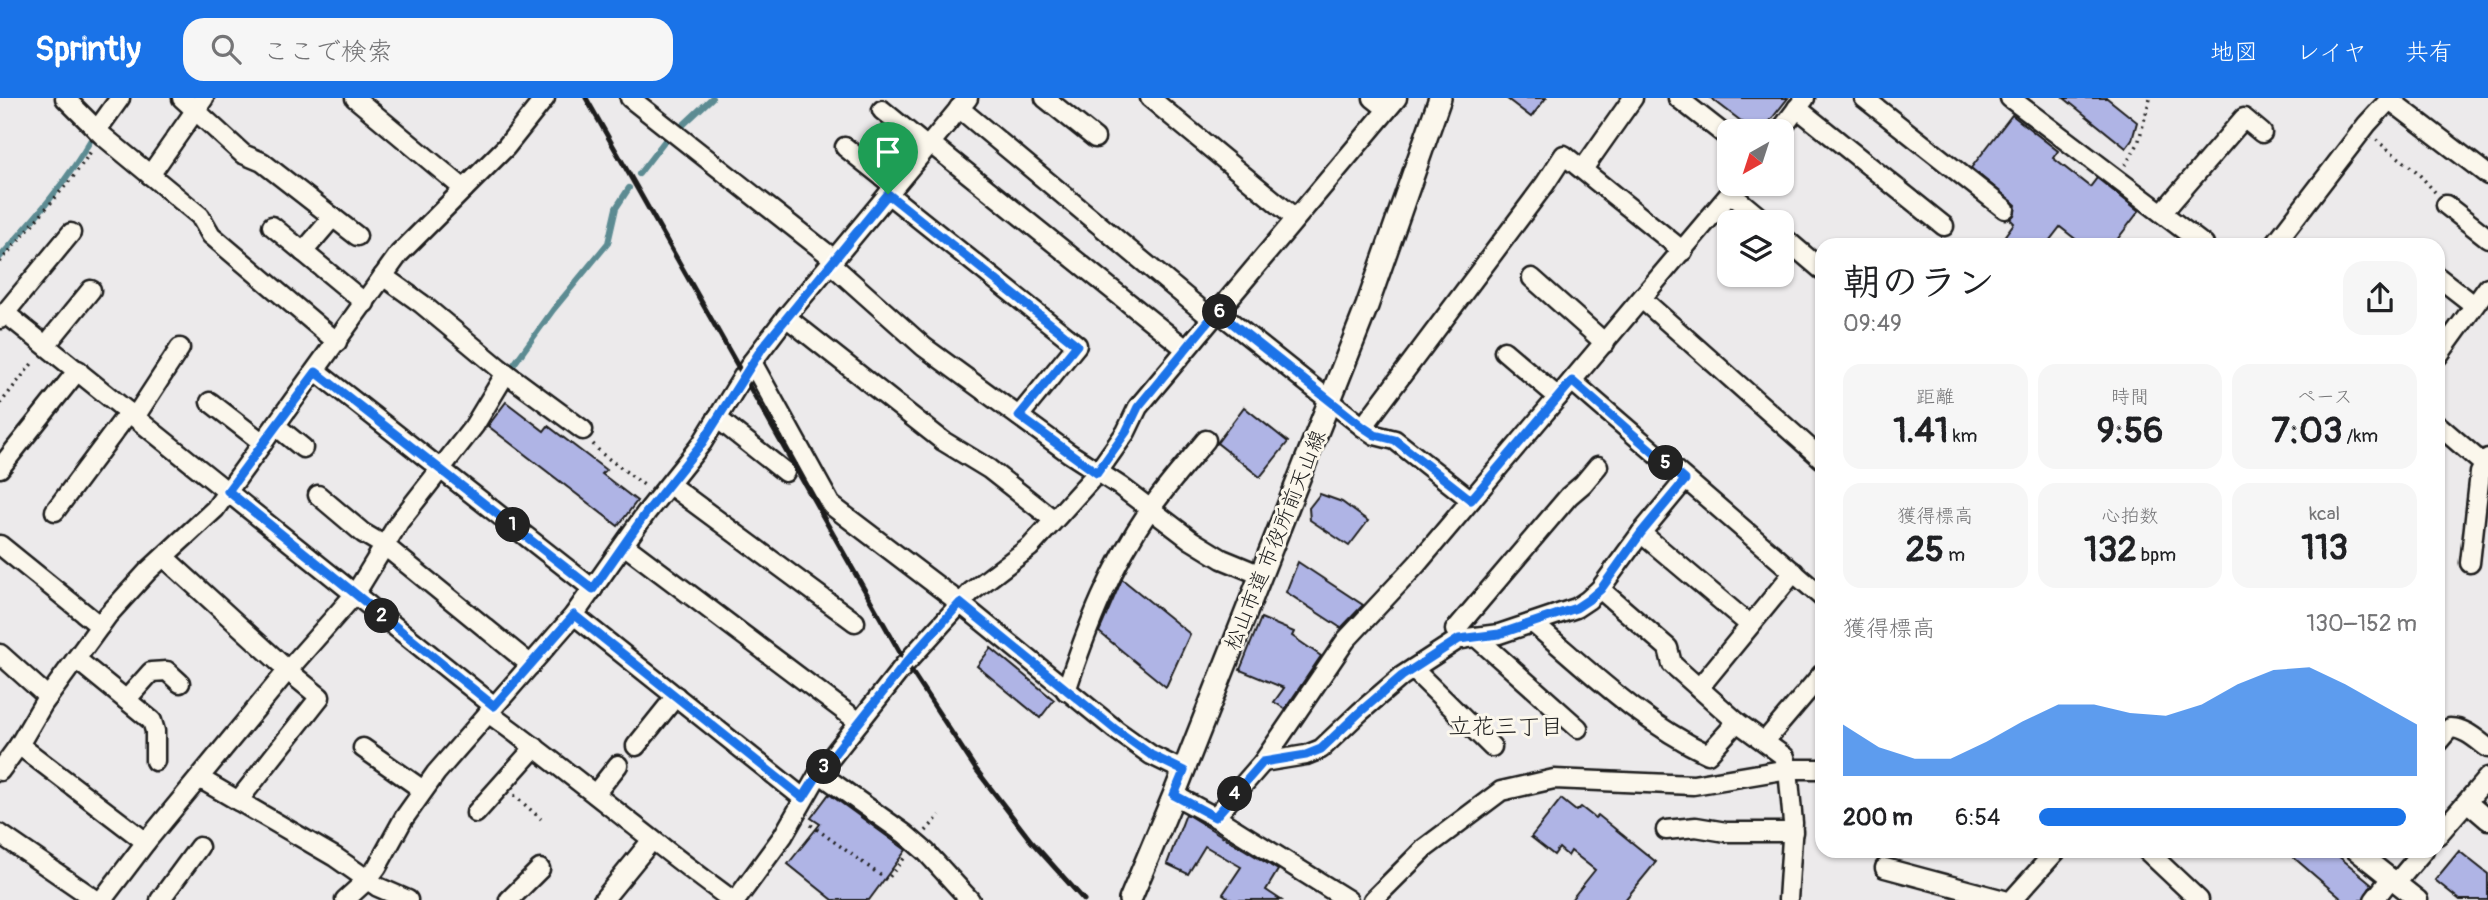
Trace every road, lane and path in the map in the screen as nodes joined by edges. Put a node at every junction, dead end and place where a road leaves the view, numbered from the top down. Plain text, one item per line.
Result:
1 (65, 98) edge
2 (120, 98) edge
3 (355, 98) edge
4 (630, 98) edge
5 (1045, 98) edge
6 (1150, 98) edge
7 (1440, 98) edge
8 (1633, 98) edge
9 (1678, 98) edge
10 (1864, 98) edge
11 (2010, 98) edge
12 (2150, 98) edge
13 (2390, 99) edge
14 (538, 101) edge
15 (194, 102) edge
16 (1386, 102) edge
17 (963, 103) edge
18 (1801, 103) edge
19 (882, 110) dead end
20 (1789, 119) edge
21 (1717, 129) edge
22 (2363, 130) junction
23 (99, 132) junction
24 (2262, 133) dead end
25 (1095, 138) dead end
26 (929, 145) junction
27 (845, 147) dead end
28 (1583, 169) junction
29 (150, 175) junction
30 (2488, 175) edge
31 (2115, 178) junction
32 (464, 189) junction
33 (891, 190) junction
34 (1727, 196) edge
35 (1741, 196) edge
36 (2446, 205) joint
37 (2005, 209) dead end
38 (1754, 210) edge
39 (2162, 213) junction
40 (333, 217) junction
41 (1296, 218) junction
42 (272, 226) dead end
43 (1944, 226) dead end
44 (71, 233) dead end
45 (357, 236) dead end
46 (2193, 238) edge
47 (2279, 238) edge
48 (2488, 238) edge
49 (1794, 246) edge
50 (1682, 251) junction
51 (303, 252) junction
52 (0, 261) edge
53 (832, 261) junction
54 (1815, 264) edge
55 (383, 276) junction
56 (1532, 278) dead end
57 (2445, 282) edge
58 (2488, 287) edge
59 (91, 290) dead end
60 (1642, 299) junction
61 (365, 303) junction
62 (2474, 305) junction
63 (1214, 314) junction
64 (3, 316) edge
65 (786, 317) junction
66 (337, 342) junction
67 (1605, 343) junction
68 (46, 345) junction
69 (2445, 346) edge
70 (180, 348) dead end
71 (1186, 349) junction
72 (1504, 351) dead end
73 (752, 362) junction
74 (78, 370) junction
75 (316, 372) junction
76 (506, 373) junction
77 (1572, 381) junction
78 (1558, 397) junction
79 (1331, 399) junction
80 (210, 402) dead end
81 (0, 404) edge
82 (132, 414) junction
83 (1019, 416) junction
84 (717, 418) junction
85 (276, 426) junction
86 (1363, 427) junction
87 (583, 430) joint
88 (2445, 431) edge
89 (1206, 440) dead end
90 (263, 443) junction
91 (303, 448) dead end
92 (1815, 452) edge
93 (2486, 464) edge
94 (1598, 466) dead end
95 (440, 467) junction
96 (0, 468) edge
97 (785, 472) dead end
98 (1097, 473) junction
99 (1685, 480) junction
100 (228, 491) junction
101 (665, 491) junction
102 (318, 495) dead end
103 (1471, 500) junction
104 (55, 510) dead end
105 (1150, 510) junction
106 (1054, 520) junction
107 (1641, 533) junction
108 (0, 545) edge
109 (624, 545) junction
110 (385, 546) junction
111 (164, 557) junction
112 (2470, 563) dead end
113 (1794, 572) junction
114 (1261, 575) junction
115 (593, 589) junction
116 (1601, 589) junction
117 (1815, 591) edge
118 (355, 594) junction
119 (960, 603) junction
120 (574, 615) junction
121 (855, 622) dead end
122 (1534, 624) junction
123 (1750, 625) junction
124 (100, 626) junction
125 (1469, 638) junction
126 (0, 654) edge
127 (76, 659) junction
128 (530, 664) junction
129 (1413, 669) junction
130 (288, 670) junction
131 (1815, 682) edge
132 (180, 683) dead end
133 (1699, 688) junction
134 (1066, 691) junction
135 (676, 696) junction
136 (48, 697) junction
137 (126, 700) junction
138 (491, 710) junction
139 (859, 722) junction
140 (1737, 722) junction
141 (1578, 728) dead end
142 (2445, 734) edge
143 (1765, 741) junction
144 (19, 745) junction
145 (636, 746) dead end
146 (535, 747) junction
147 (1492, 747) dead end
148 (363, 748) dead end
149 (2488, 748) edge
150 (155, 761) dead end
151 (1263, 762) junction
152 (618, 765) dead end
153 (1788, 769) junction
154 (1815, 769) edge
155 (0, 771) edge
156 (1184, 771) junction
157 (819, 773) junction
158 (199, 778) junction
159 (501, 785) junction
160 (423, 790) junction
161 (2480, 792) edge
162 (595, 794) junction
163 (1174, 795) junction
164 (238, 801) junction
165 (799, 806) junction
166 (476, 813) dead end
167 (940, 815) dead end
168 (1215, 817) junction
169 (541, 819) dead end
170 (2488, 820) edge
171 (2445, 828) edge
172 (1666, 830) dead end
173 (1793, 832) junction
174 (0, 834) edge
175 (652, 840) junction
176 (146, 842) junction
177 (916, 843) junction
178 (199, 848) dead end
179 (2050, 858) edge
180 (2154, 858) edge
181 (2365, 858) edge
182 (2416, 858) edge
183 (1885, 868) dead end
184 (540, 869) dead end
185 (367, 880) junction
186 (2394, 880) junction
187 (96, 900) edge
188 (102, 900) edge
189 (160, 900) edge
190 (345, 900) edge
191 (408, 900) edge
192 (509, 900) edge
193 (603, 900) edge
194 (734, 900) edge
195 (970, 900) edge
196 (1130, 900) edge
197 (1348, 900) edge
198 (1373, 900) edge
199 (1788, 900) edge
200 (2004, 900) edge
201 (2012, 900) edge
202 (2199, 900) edge
203 (2374, 900) edge
204 (2418, 900) edge

1 - 23 street
2 - 23 street
3 - 32 street
4 - 53 street
5 - 25 street
6 - 41 street
7 - 79 street, 松山市道 市役所前天山線
8 - 28 street
9 - 21 street
10 - 37 street
11 - 31 street
12 - 31 path
13 - 22 street
13 - 30 street
14 - 32 street
15 - 29 street
15 - 40 street
16 - 41 street
17 - 26 street
17 - 63 street
18 - 20 street
18 - 43 street
19 - 26 street
22 - 36 path
22 - 47 street
23 - 29 street
23 - 52 path
24 - 39 street
26 - 33 street
26 - 71 street
27 - 33 street
28 - 50 street
28 - 86 street
29 - 66 street
31 - 39 street
32 - 55 street
33 - 53 street
33 - 83 street
34 - 50 street
35 - 38 street
36 - 48 street
39 - 46 street
40 - 45 street
40 - 51 street
41 - 63 street
42 - 51 street
44 - 64 street
49 - 54 street
50 - 60 street
51 - 61 street
53 - 65 street
53 - 83 street
55 - 61 street
55 - 76 street
56 - 67 street
57 - 62 street
58 - 62 street
59 - 68 street
60 - 67 street
60 - 92 street
61 - 66 street
62 - 69 street
63 - 71 street
63 - 79 street
64 - 68 street
65 - 73 street
65 - 106 street
66 - 75 street
67 - 77 street
68 - 74 street
68 - 81 path
70 - 82 street
71 - 98 street
72 - 78 street
73 - 84 street
73 - 119 street
74 - 82 street
74 - 96 street
75 - 85 street
75 - 95 street
76 - 87 street
76 - 95 street
77 - 78 street
77 - 99 street
78 - 103 street
79 - 86 street
79 - 114 street, 松山市道 市役所前天山線
80 - 90 street
82 - 100 street
82 - 104 street
83 - 98 street
84 - 97 street
84 - 101 street
85 - 90 street
85 - 91 street
86 - 103 street
87 - 101 path
88 - 93 street
89 - 105 street
90 - 100 street
93 - 112 street
94 - 125 street
95 - 110 street
95 - 115 street
98 - 105 street
98 - 106 street
99 - 107 street
99 - 113 street
100 - 111 street
100 - 118 street
101 - 109 street
101 - 121 street
102 - 110 street
103 - 151 street
105 - 114 street
105 - 134 street
106 - 119 street
107 - 116 street
107 - 123 street
108 - 124 street
109 - 115 street
109 - 139 street
110 - 118 street
110 - 128 street
111 - 124 street
111 - 130 street
113 - 117 street
113 - 123 street
114 - 156 street, 松山市道 市役所前天山線
115 - 120 street
116 - 122 street
116 - 133 street
118 - 130 street
118 - 138 street
119 - 134 street
119 - 139 street
120 - 128 street
120 - 135 street
122 - 125 street
122 - 140 street
123 - 133 street
124 - 127 street
125 - 129 street
125 - 141 street
126 - 136 street
127 - 136 street
127 - 137 street
128 - 138 street
129 - 147 street
129 - 151 street
130 - 158 street
130 - 164 street
131 - 143 street
132 - 137 street
133 - 140 street
134 - 156 street
135 - 145 street
135 - 165 street
136 - 144 street
137 - 150 street
138 - 146 street
138 - 160 street
139 - 157 street
140 - 143 street
142 - 149 street
143 - 153 street
144 - 155 street
144 - 176 street
146 - 159 street
146 - 162 street
148 - 160 street
151 - 168 street
152 - 162 street
153 - 154 street
153 - 173 street
153 - 198 street
156 - 163 street, 松山市道 市役所前天山線
157 - 165 street
157 - 177 street
158 - 164 street
158 - 176 street
159 - 166 street
159 - 169 path
160 - 185 street
161 - 170 street
161 - 171 street
162 - 175 street
163 - 168 street
163 - 196 street, 松山市道 市役所前天山線
164 - 185 street
165 - 177 path
165 - 194 street
167 - 177 path
168 - 197 street
172 - 173 street
173 - 199 street
174 - 187 street
175 - 193 street
175 - 194 street
176 - 188 street
177 - 195 street
178 - 189 street
179 - 201 street
180 - 202 street
181 - 186 street
182 - 186 street
183 - 200 street
184 - 192 street
185 - 190 street
185 - 191 street
186 - 203 street
186 - 204 street

